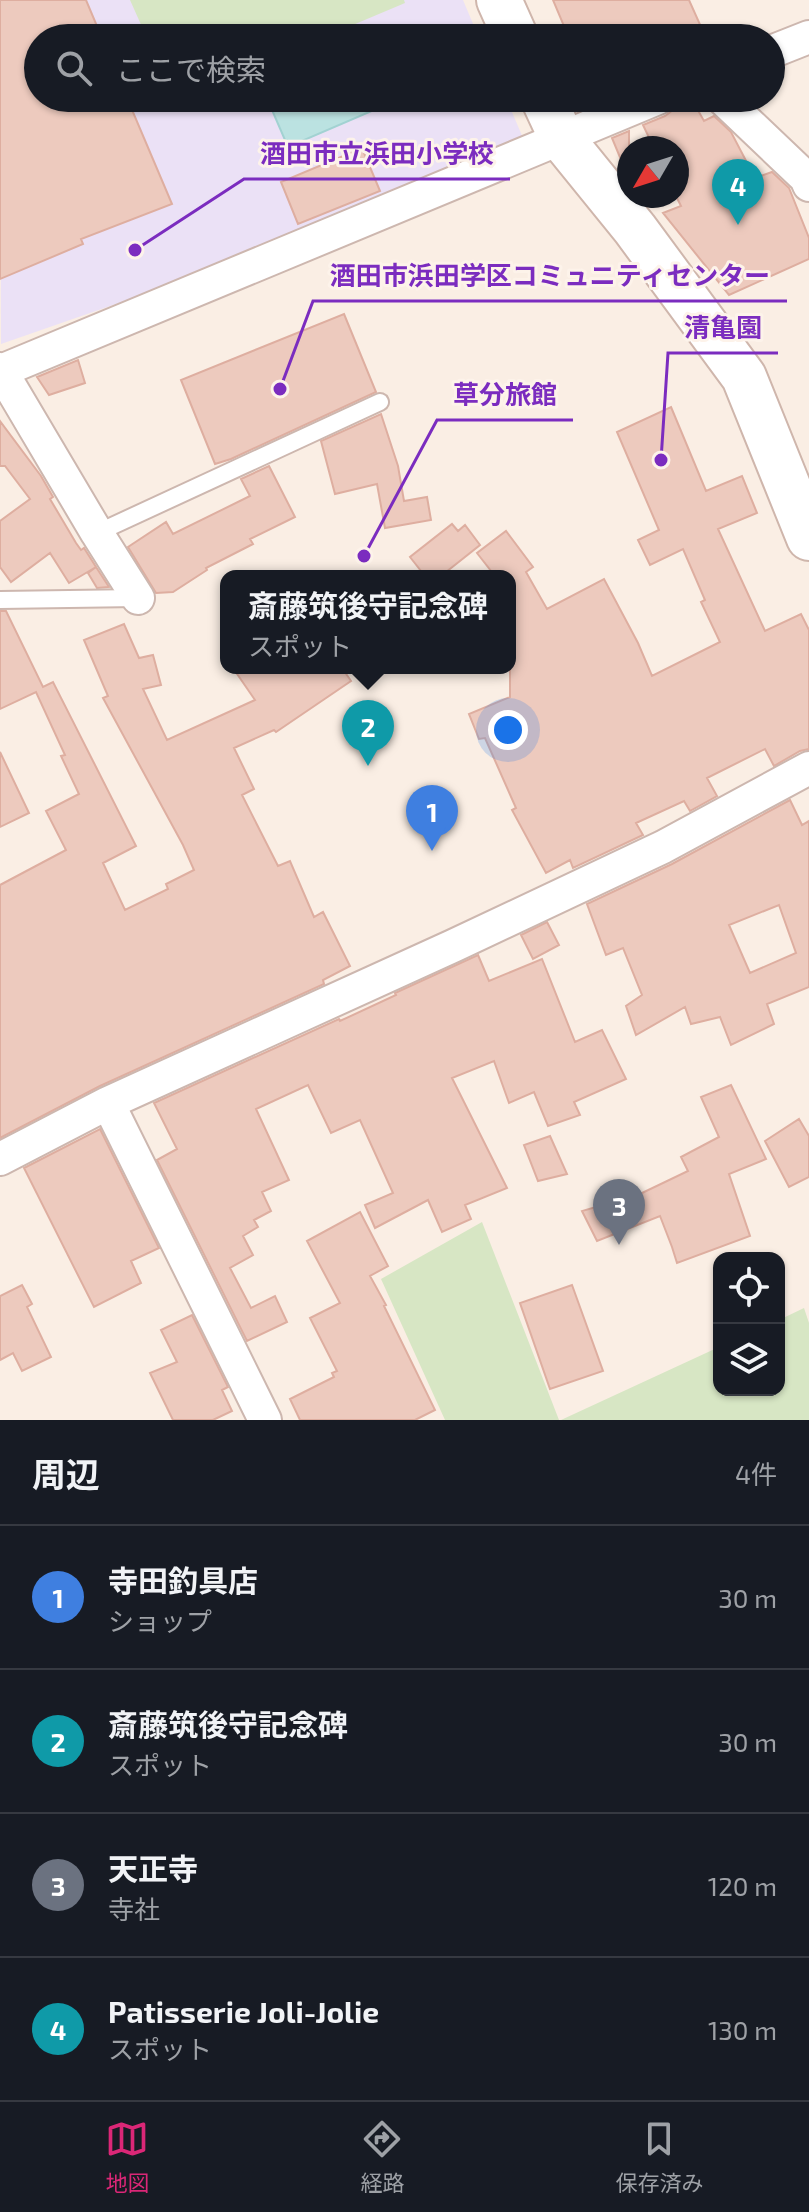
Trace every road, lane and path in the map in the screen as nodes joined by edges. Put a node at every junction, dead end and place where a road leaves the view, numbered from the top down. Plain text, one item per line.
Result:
1 (499, 0) edge
2 (510, 24) edge
3 (809, 37) edge
4 (785, 46) edge
5 (549, 112) edge
6 (625, 112) edge
7 (737, 112) edge
8 (562, 139) junction
9 (809, 185) edge
10 (0, 370) edge
11 (380, 402) dead end
12 (97, 533) junction
13 (809, 537) edge
14 (138, 598) joint
15 (0, 600) edge
16 (809, 768) edge
17 (108, 1103) junction
18 (0, 1159) edge
19 (265, 1420) edge

1 - 2 street
3 - 4 street
5 - 8 street
6 - 8 street
7 - 9 street
8 - 10 street
8 - 13 street
10 - 12 street
11 - 12 lane
12 - 14 street
14 - 15 lane
16 - 17 street
17 - 18 street
17 - 19 street

